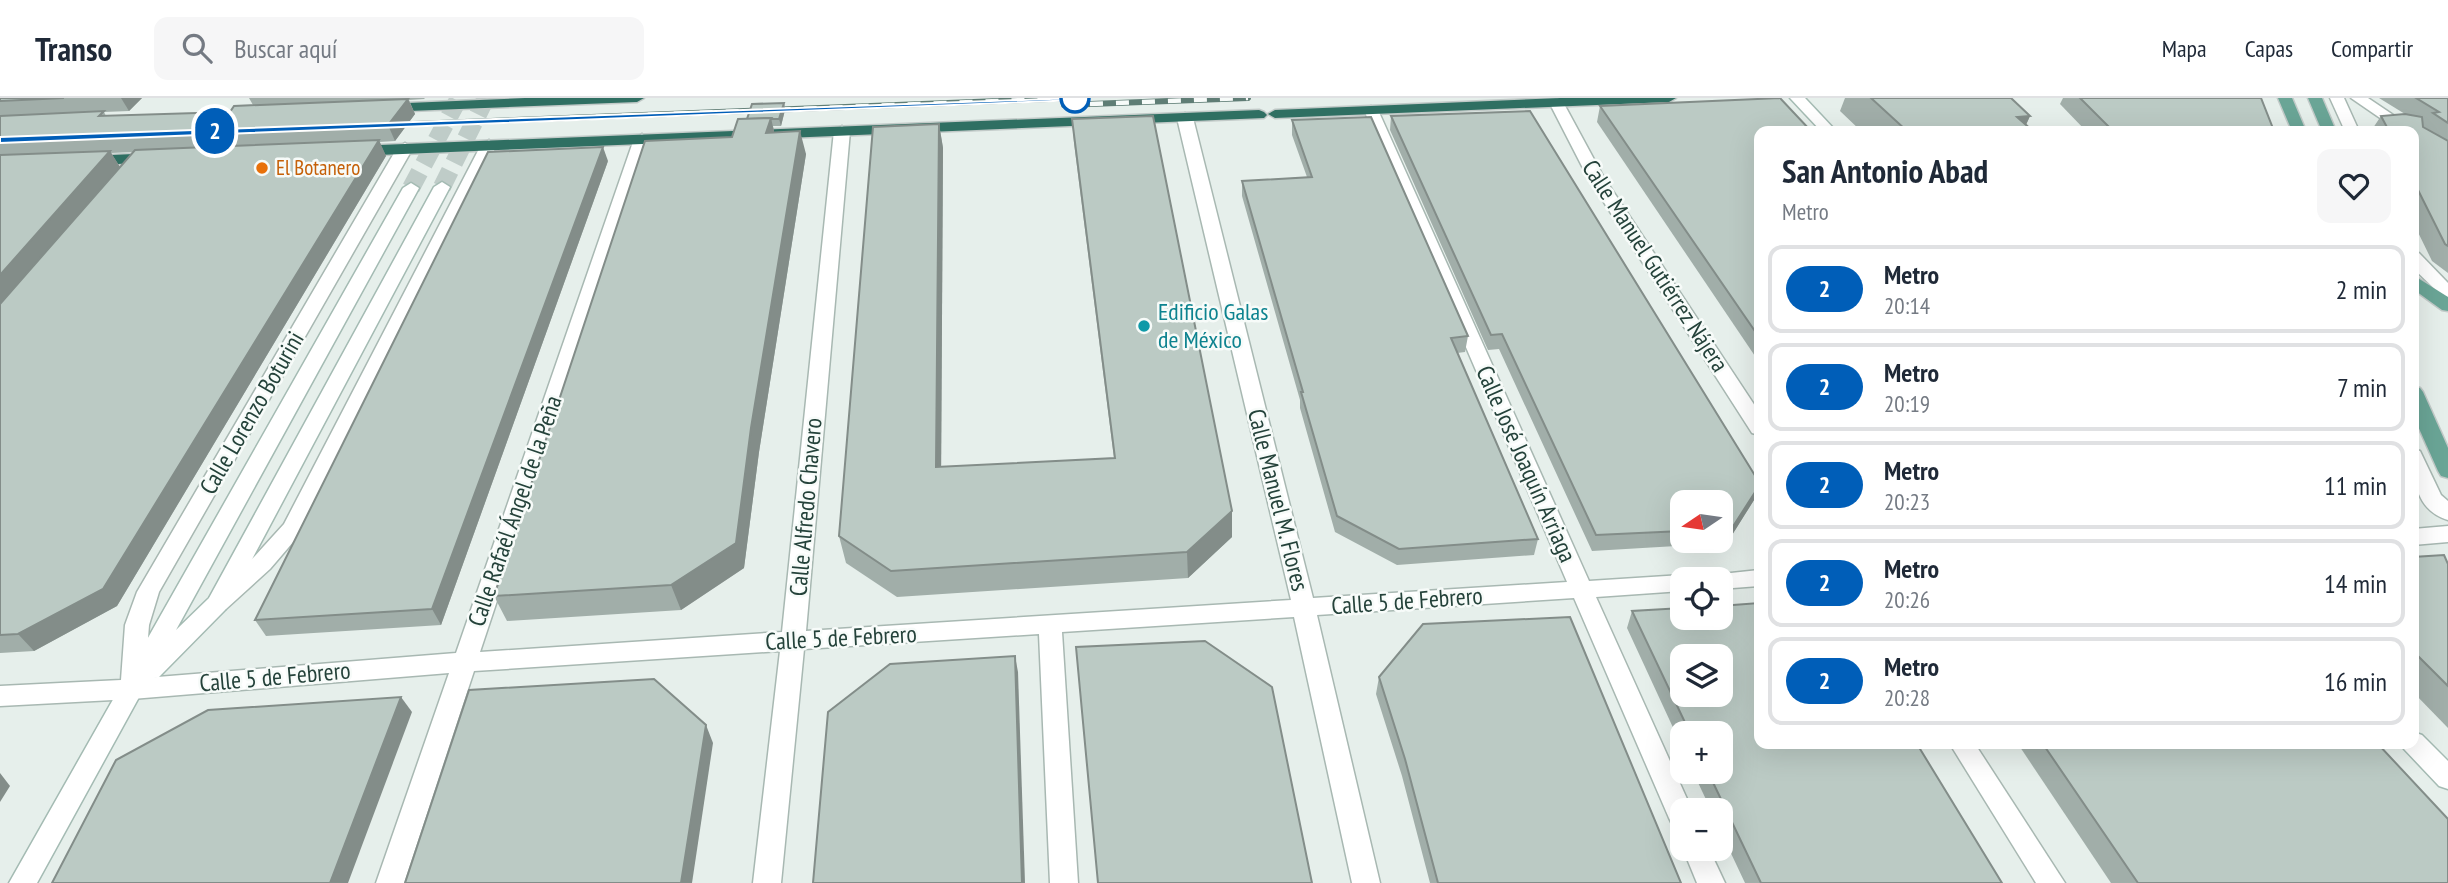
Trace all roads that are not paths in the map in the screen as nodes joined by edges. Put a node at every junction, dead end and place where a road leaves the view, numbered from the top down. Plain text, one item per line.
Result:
1 (637, 98) edge
2 (1669, 98) edge
3 (1797, 98) edge
4 (2285, 98) edge
5 (2315, 98) edge
6 (2337, 98) edge
7 (2358, 98) edge
8 (513, 100) edge
9 (434, 102) edge
10 (1556, 102) junction
11 (375, 108) edge
12 (1371, 110) junction
13 (1185, 118) junction
14 (1824, 126) edge
15 (2298, 126) edge
16 (2327, 126) edge
17 (2351, 126) edge
18 (2401, 126) edge
19 (842, 131) junction
20 (642, 139) junction
21 (489, 145) junction
22 (405, 148) junction
23 (334, 151) edge
24 (167, 158) edge
25 (139, 159) junction
26 (69, 162) edge
27 (122, 179) edge
28 (442, 187) tunnel mouth
29 (411, 188) tunnel mouth
30 (2419, 264) edge
31 (2419, 284) edge
32 (2448, 292) edge
33 (2448, 306) edge
34 (2419, 406) edge
35 (1754, 420) edge
36 (2419, 470) edge
37 (2448, 471) edge
38 (2448, 512) edge
39 (2448, 534) edge
40 (2419, 536) edge
41 (1754, 578) edge
42 (1733, 580) edge
43 (1670, 584) edge
44 (1581, 590) junction
45 (217, 604) junction
46 (1304, 608) junction
47 (1050, 625) junction
48 (793, 641) junction
49 (464, 662) junction
50 (132, 689) junction
51 (0, 696) edge
52 (2419, 748) edge
53 (1965, 749) edge
54 (2448, 778) edge
55 (1673, 798) edge
56 (1701, 861) edge
57 (23, 883) edge
58 (390, 883) edge
59 (766, 883) edge
60 (1064, 883) edge
61 (1366, 883) edge
62 (1711, 883) edge
63 (2051, 883) edge

1 - 8 highway
2 - 10 highway
3 - 14 street
4 - 15 main road
5 - 16 main road
6 - 17 street
7 - 18 street
8 - 9 highway
9 - 11 highway
10 - 12 highway
10 - 35 street, Calle Manuel Gutiérrez Nájera
12 - 13 highway
12 - 44 street, Calle José Joaquín Arriaga
13 - 19 highway
13 - 46 street, Calle Manuel M. Flores
19 - 20 highway
19 - 48 street, Calle Alfredo Chavero
20 - 21 highway
20 - 49 street, Calle Rafaél Ángel de la Peña
21 - 22 highway
21 - 45 street, Calle Lorenzo Boturini
22 - 23 highway
22 - 50 street, Calle Lorenzo Boturini
24 - 25 highway
25 - 26 highway
25 - 27 street
28 - 45 street, Calle Lorenzo Boturini
29 - 50 street, Calle Lorenzo Boturini
30 - 32 street
31 - 33 main road
34 - 37 main road
36 - 38 street
39 - 40 street
41 - 42 street
43 - 44 street, Calle 5 de Febrero
44 - 46 street, Calle 5 de Febrero
44 - 55 street, Calle José Joaquín Arriaga
45 - 50 street, Calle Lorenzo Boturini
46 - 47 street, Calle 5 de Febrero
46 - 61 street, Calle Manuel M. Flores
47 - 48 street, Calle 5 de Febrero
47 - 60 street
48 - 49 street, Calle 5 de Febrero
48 - 59 street, Calle Alfredo Chavero
49 - 50 street, Calle 5 de Febrero
49 - 58 street, Calle Rafaél Ángel de la Peña
50 - 51 street, Calle 5 de Febrero
50 - 57 street, Calle Lorenzo Boturini
52 - 54 street
53 - 63 street
56 - 62 street

